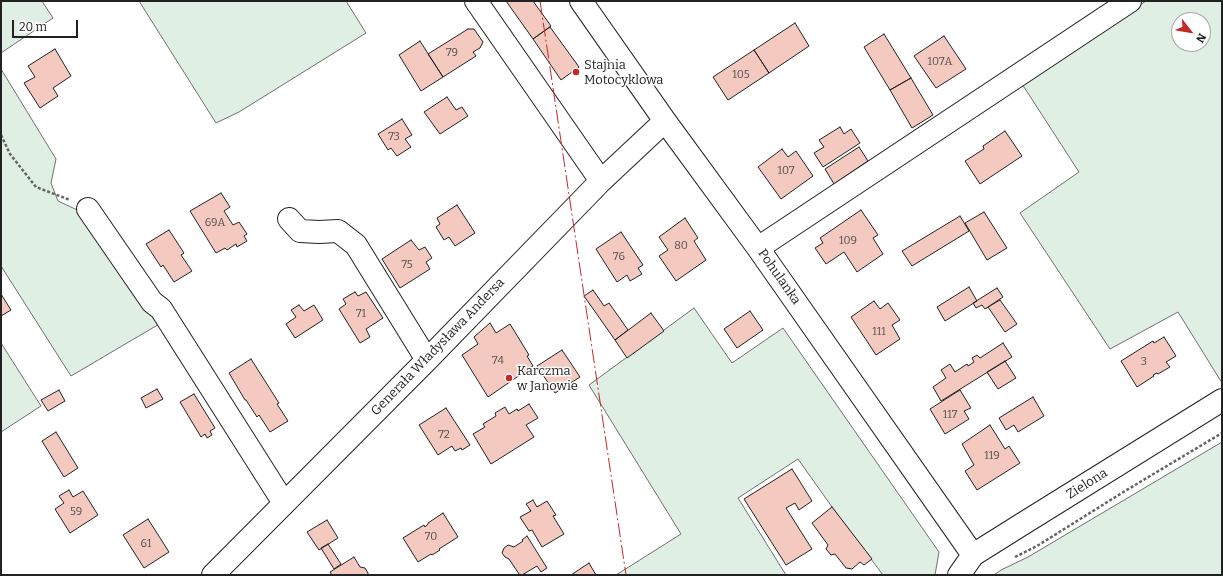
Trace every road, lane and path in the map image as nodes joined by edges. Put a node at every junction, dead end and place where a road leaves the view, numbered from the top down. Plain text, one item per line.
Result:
1 (476, 1) edge
2 (580, 1) edge
3 (1130, 1) edge
4 (665, 121) junction
5 (1, 135) edge
6 (601, 181) junction
7 (88, 209) joint
8 (290, 219) dead end
9 (758, 248) junction
10 (426, 360) junction
11 (1222, 400) edge
12 (1222, 433) edge
13 (284, 503) junction
14 (973, 556) junction
15 (1013, 557) dead end
16 (213, 575) edge
17 (959, 575) edge

1 - 6 street
2 - 4 street, Pohulanka
3 - 9 street
4 - 6 street, Generała Władysława Andersa
4 - 9 street, Pohulanka
5 - 7 path
6 - 10 street, Generała Władysława Andersa
7 - 13 street
8 - 10 street
9 - 14 street, Pohulanka
10 - 13 street, Generała Władysława Andersa
11 - 14 street, Zielona
12 - 15 path
13 - 16 street, Generała Władysława Andersa
14 - 17 street, Zielona

